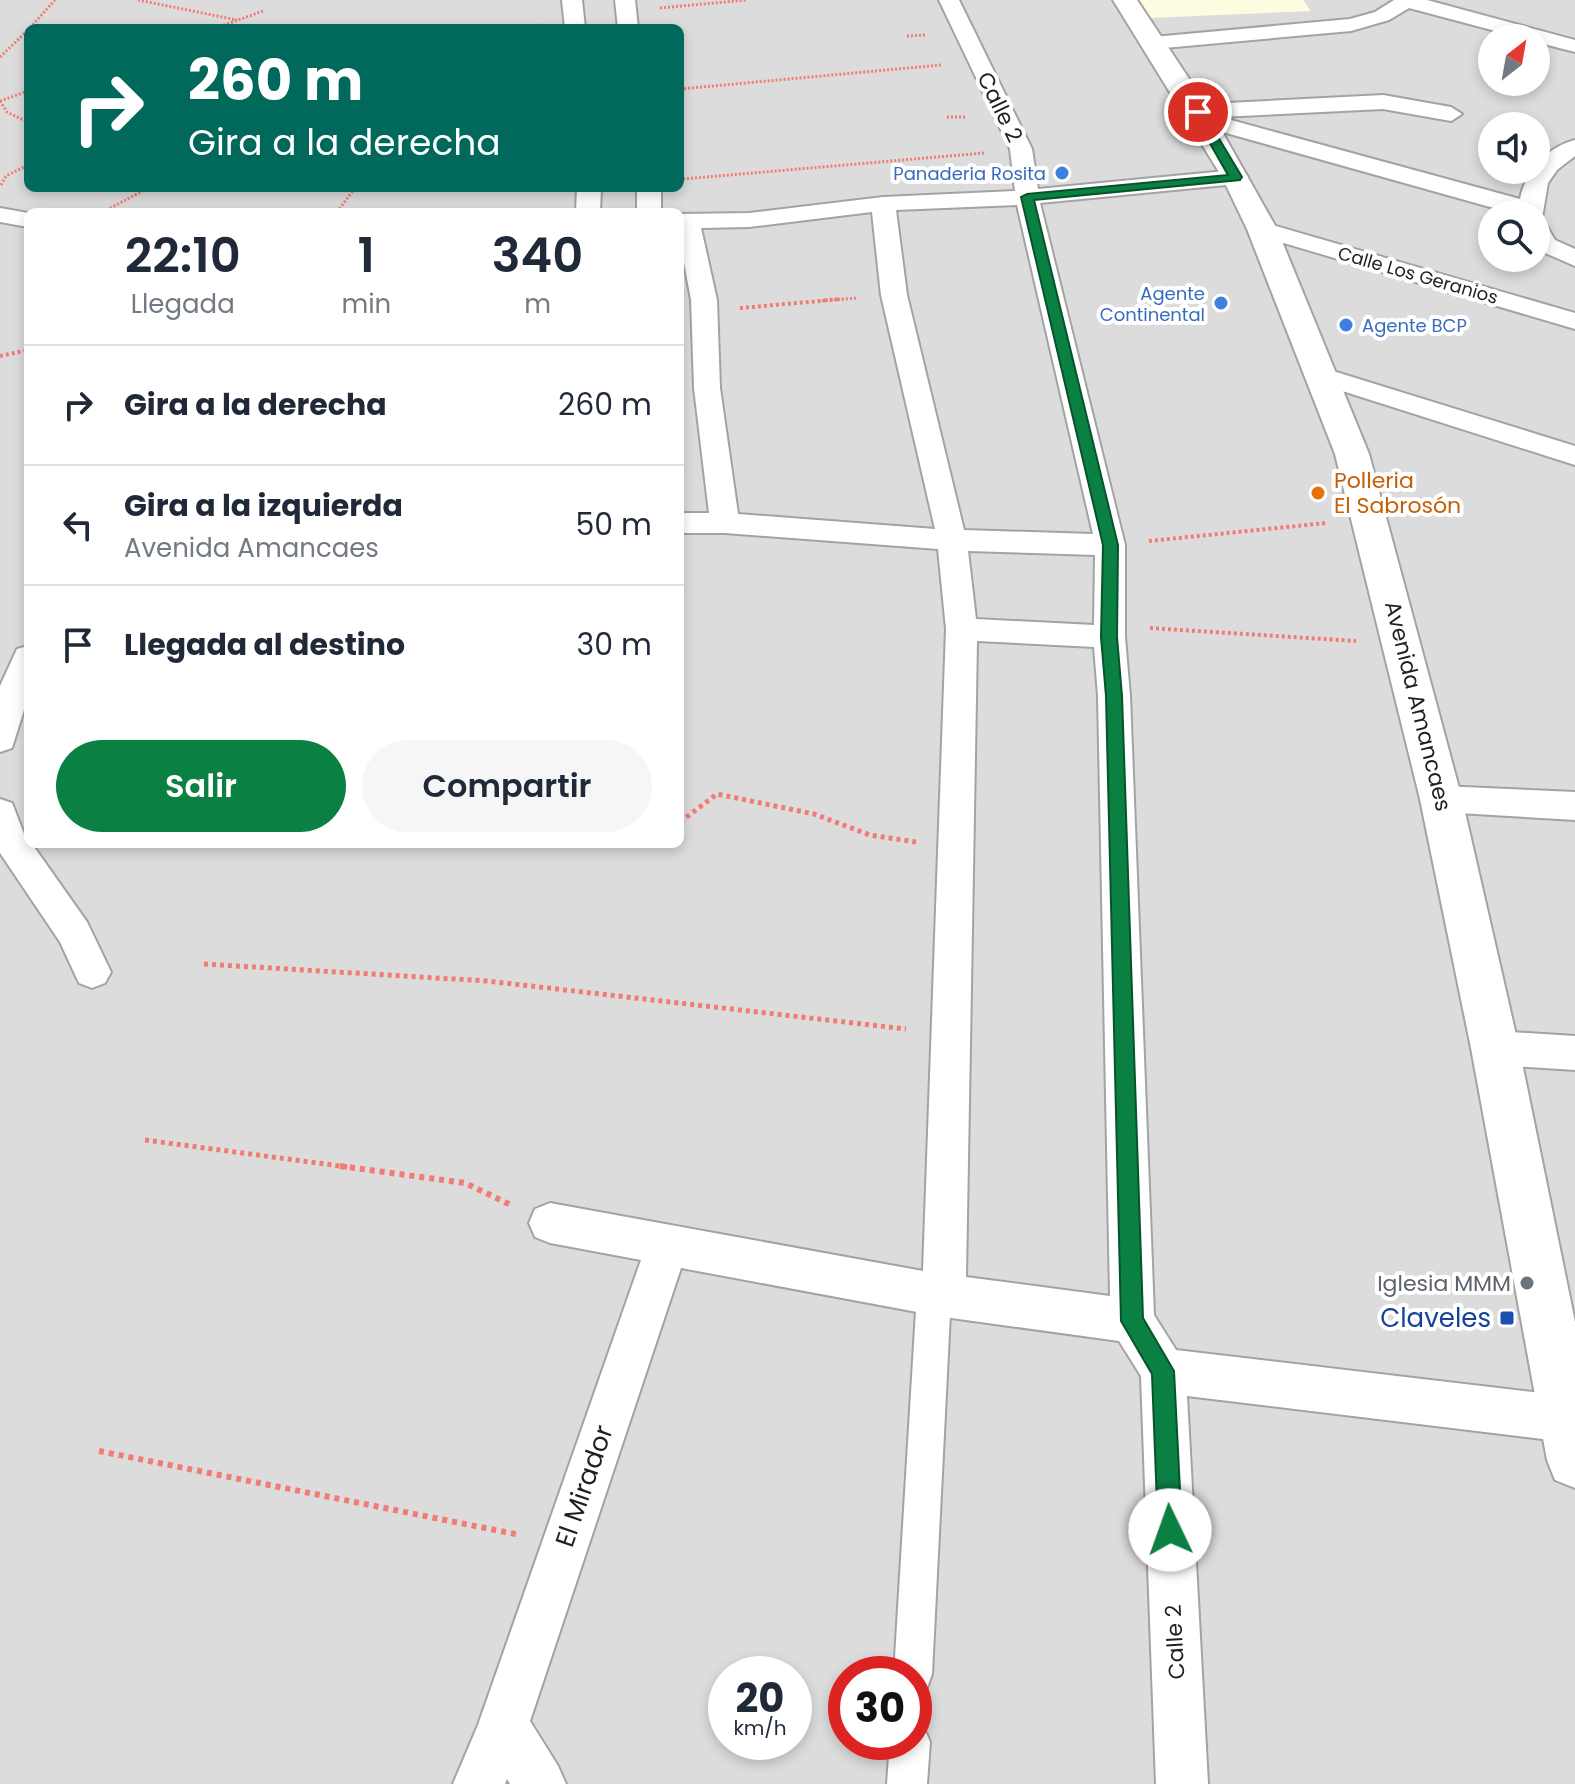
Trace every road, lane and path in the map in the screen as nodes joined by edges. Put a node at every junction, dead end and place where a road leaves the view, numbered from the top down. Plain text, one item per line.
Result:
1 (55, 0) edge
2 (138, 0) edge
3 (572, 0) edge
4 (746, 0) edge
5 (949, 0) edge
6 (1125, 0) edge
7 (1405, 0) edge
8 (263, 11) dead end
9 (626, 13) edge
10 (237, 20) junction
11 (33, 24) edge
12 (226, 24) edge
13 (575, 24) edge
14 (24, 34) edge
15 (1153, 43) junction
16 (1575, 46) edge
17 (0, 57) edge
18 (978, 61) junction
19 (684, 89) edge
20 (24, 92) edge
21 (0, 101) edge
22 (1451, 114) dead end
23 (1200, 115) junction
24 (24, 120) edge
25 (1575, 147) edge
26 (1021, 149) junction
27 (24, 167) edge
28 (6, 176) dead end
29 (1236, 177) junction
30 (684, 179) edge
31 (140, 192) edge
32 (1027, 197) junction
33 (1491, 200) edge
34 (1534, 200) edge
35 (883, 204) junction
36 (110, 208) edge
37 (0, 215) edge
38 (24, 219) edge
39 (684, 221) edge
40 (1262, 229) junction
41 (1550, 246) edge
42 (1575, 259) edge
43 (894, 295) junction
44 (704, 300) junction
45 (1575, 321) edge
46 (24, 351) edge
47 (0, 356) edge
48 (1320, 375) junction
49 (1575, 456) edge
50 (1371, 519) junction
51 (684, 523) edge
52 (725, 523) junction
53 (952, 540) junction
54 (1110, 545) junction
55 (962, 629) junction
56 (1109, 631) junction
57 (1403, 644) junction
58 (24, 667) edge
59 (0, 739) edge
60 (1441, 799) junction
61 (1575, 806) edge
62 (0, 813) edge
63 (684, 819) edge
64 (956, 848) junction
65 (204, 964) dead end
66 (92, 972) dead end
67 (951, 1035) junction
68 (1495, 1048) junction
69 (1575, 1053) edge
70 (145, 1140) dead end
71 (550, 1223) joint
72 (667, 1247) junction
73 (939, 1295) junction
74 (1132, 1321) junction
75 (1566, 1368) edge
76 (1163, 1371) junction
77 (1571, 1440) edge
78 (99, 1451) dead end
79 (564, 1544) junction
80 (914, 1656) edge
81 (503, 1725) junction
82 (909, 1760) edge
83 (479, 1784) edge
84 (540, 1784) edge
85 (907, 1784) edge
86 (1182, 1784) edge

1 - 11 path
2 - 10 path
3 - 13 street
4 - 9 path
5 - 18 street, Calle 2
6 - 15 street, Avenida Amancaes
7 - 15 street
7 - 16 street
8 - 10 path
10 - 12 path
14 - 17 path
15 - 23 street, Avenida Amancaes
18 - 19 path
18 - 26 street, Calle 2
20 - 21 path
21 - 24 path
22 - 23 street
23 - 29 street, Avenida Amancaes
23 - 33 street
25 - 34 street
26 - 30 path
26 - 32 street, Calle 2
27 - 28 path
29 - 32 street
29 - 40 street, Avenida Amancaes
31 - 36 path
32 - 35 street
32 - 54 street, Calle 2
35 - 39 street
35 - 43 street
37 - 38 street
39 - 44 street
40 - 45 street, Calle Los Geranios
40 - 48 street, Avenida Amancaes
41 - 42 street
43 - 44 path
43 - 53 street
44 - 52 street
46 - 47 path
48 - 49 street
48 - 50 street, Avenida Amancaes
50 - 54 path
50 - 57 street, Avenida Amancaes
51 - 52 street
52 - 53 street
53 - 54 street
53 - 55 street
54 - 56 street, Calle 2
55 - 56 street
55 - 64 street
56 - 57 path
56 - 74 street, Calle 2
57 - 60 street, Avenida Amancaes
58 - 59 street
60 - 61 street
60 - 68 street, Avenida Amancaes
62 - 66 street
63 - 64 path
64 - 67 street
65 - 67 path
67 - 73 street
68 - 69 street
68 - 75 street, Avenida Amancaes
70 - 71 path
71 - 72 street
72 - 73 street
72 - 79 street, El Mirador
73 - 74 street
73 - 80 street
74 - 76 street, Calle 2
75 - 77 street, Avenida Amancaes
76 - 77 street
76 - 86 street, Calle 2
78 - 79 path
79 - 81 street, El Mirador
81 - 83 street, El Mirador
81 - 84 street
82 - 85 street

